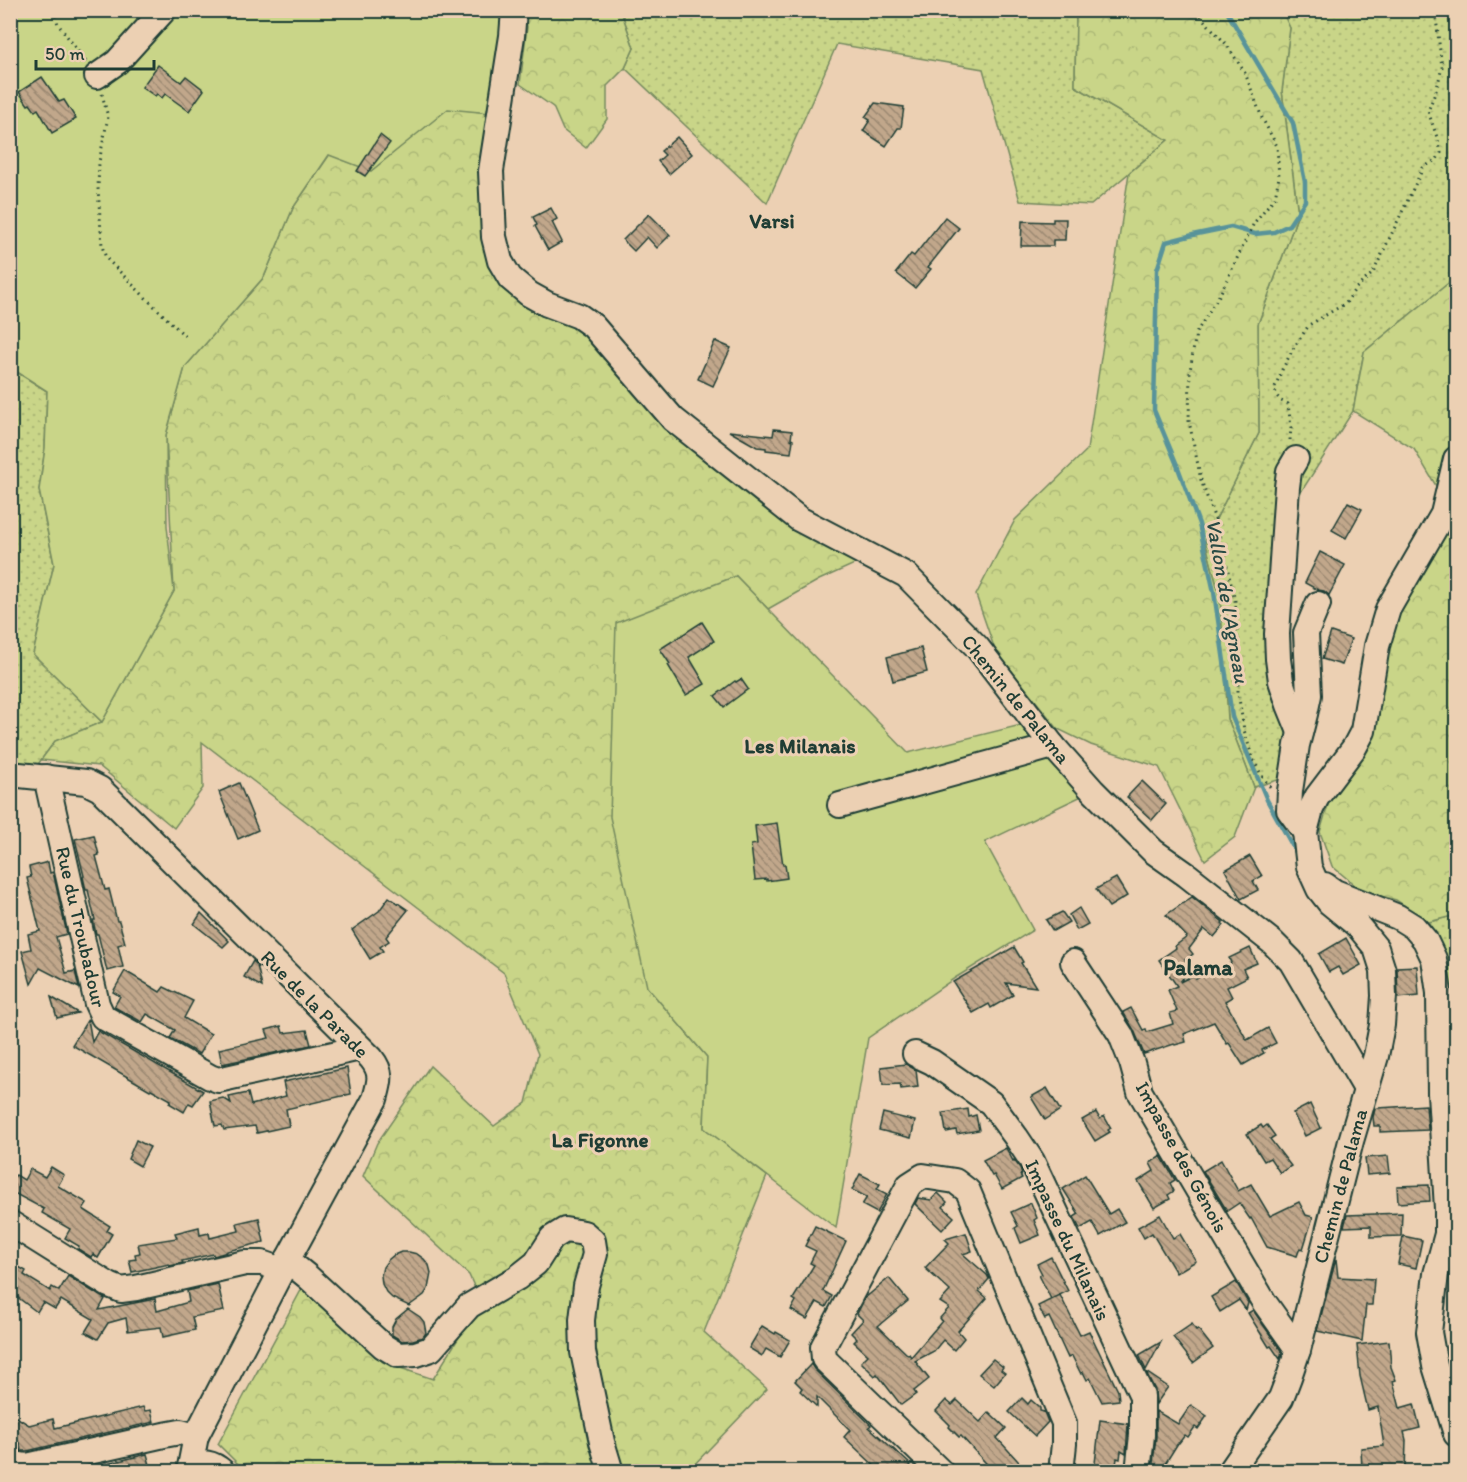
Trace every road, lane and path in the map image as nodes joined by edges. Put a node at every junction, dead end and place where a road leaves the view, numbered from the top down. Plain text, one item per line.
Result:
1 (54, 10) edge
2 (164, 10) edge
3 (514, 10) edge
4 (1198, 10) edge
5 (1435, 10) edge
6 (97, 76) junction
7 (186, 337) dead end
8 (1456, 459) edge
9 (1293, 465) joint
10 (1318, 604) dead end
11 (1300, 732) junction
12 (1053, 746) junction
13 (10, 774) edge
14 (46, 777) junction
15 (840, 805) dead end
16 (1289, 810) junction
17 (1305, 832) junction
18 (1311, 874) junction
19 (1073, 962) dead end
20 (360, 1048) junction
21 (915, 1054) dead end
22 (1366, 1089) junction
23 (10, 1223) edge
24 (1452, 1234) edge
25 (285, 1265) junction
26 (1298, 1350) junction
27 (1456, 1434) edge
28 (196, 1436) junction
29 (10, 1461) edge
30 (190, 1469) edge
31 (223, 1472) edge
32 (611, 1472) edge
33 (941, 1472) edge
34 (1060, 1472) edge
35 (1138, 1472) edge
36 (1230, 1472) edge

1 - 6 path
2 - 6 street
3 - 12 street, Chemin de Palama
4 - 16 path
5 - 9 path
6 - 7 path
8 - 17 street
9 - 11 street
10 - 11 street
11 - 16 street
12 - 15 street
12 - 22 street, Chemin de Palama
13 - 14 street, Rue de la Parade
14 - 20 street, Rue de la Parade
14 - 20 street, Rue du Troubadour
16 - 17 street
17 - 18 street
18 - 22 street
18 - 24 street
19 - 26 street, Impasse des Génois
20 - 25 street, Rue de la Parade
21 - 35 street, Impasse du Milanais
22 - 26 street, Chemin de Palama
23 - 25 street
24 - 27 street
25 - 28 street, Rue de la Parade
25 - 32 street
26 - 36 street, Chemin de Palama
28 - 29 street
28 - 30 street, Rue de la Parade
30 - 31 street
33 - 34 street

